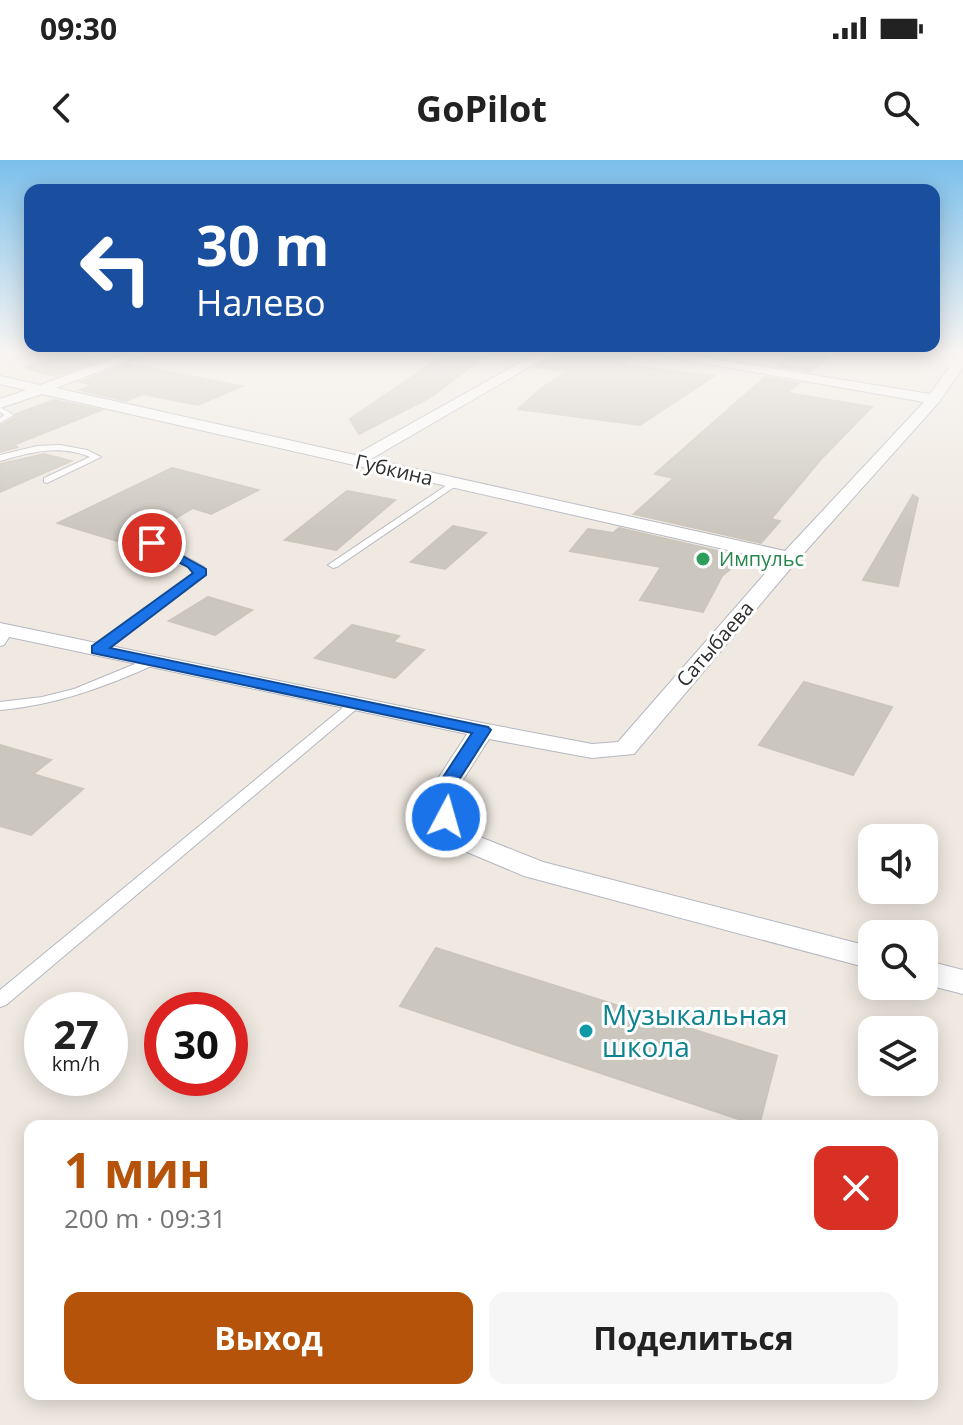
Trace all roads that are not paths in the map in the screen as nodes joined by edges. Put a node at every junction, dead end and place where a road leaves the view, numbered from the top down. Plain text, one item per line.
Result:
1 (137, 411) edge
2 (444, 411) edge
3 (926, 411) edge
4 (0, 458) edge
5 (356, 461) junction
6 (47, 480) dead end
7 (456, 483) junction
8 (152, 543) dead end
9 (789, 558) junction
10 (333, 565) dead end
11 (2, 634) edge
12 (98, 650) junction
13 (152, 661) junction
14 (355, 704) junction
15 (0, 706) edge
16 (482, 730) junction
17 (858, 954) edge
18 (938, 976) edge
19 (963, 982) edge
20 (0, 1000) edge

1 - 5 street, Губкина
2 - 5 street
3 - 9 street, Сатыбаева
4 - 6 lane
5 - 7 street, Губкина
7 - 9 street, Губкина
7 - 10 lane
8 - 12 lane
9 - 16 street, Сатыбаева
11 - 12 street
12 - 13 street
13 - 14 street
13 - 15 lane
14 - 16 street
14 - 20 lane
16 - 17 street
18 - 19 street

